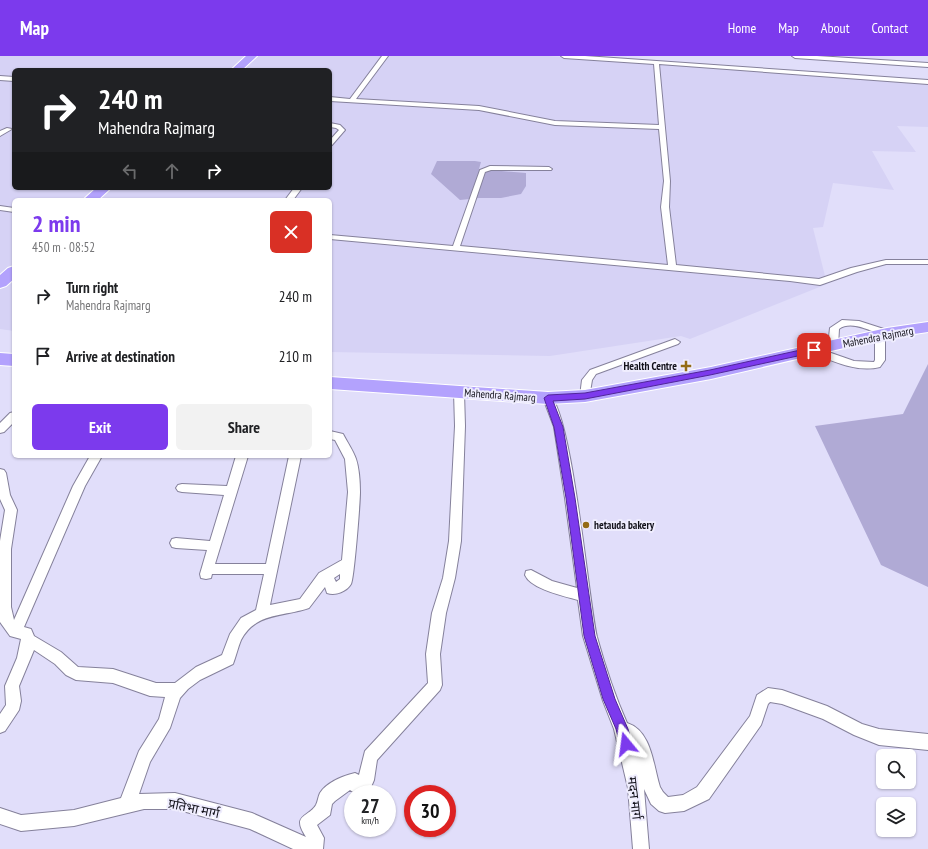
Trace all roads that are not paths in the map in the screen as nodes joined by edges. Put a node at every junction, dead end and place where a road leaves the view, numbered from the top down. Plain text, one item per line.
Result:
1 (252, 56) edge
2 (385, 56) edge
3 (564, 56) edge
4 (795, 56) edge
5 (656, 62) junction
6 (928, 65) edge
7 (238, 68) edge
8 (0, 78) edge
9 (12, 79) edge
10 (928, 82) edge
11 (332, 99) edge
12 (352, 100) junction
13 (332, 125) edge
14 (662, 127) junction
15 (9, 129) dead end
16 (0, 134) edge
17 (332, 142) edge
18 (549, 169) dead end
19 (102, 190) edge
20 (92, 198) edge
21 (0, 208) edge
22 (12, 210) edge
23 (332, 237) edge
24 (456, 247) junction
25 (928, 262) edge
26 (672, 267) junction
27 (12, 273) edge
28 (0, 283) edge
29 (928, 327) edge
30 (884, 334) junction
31 (675, 342) dead end
32 (814, 350) junction
33 (0, 359) edge
34 (12, 360) edge
35 (332, 383) edge
36 (459, 392) junction
37 (585, 396) junction
38 (548, 398) junction
39 (12, 419) edge
40 (0, 429) edge
41 (332, 435) edge
42 (95, 458) edge
43 (241, 458) edge
44 (296, 458) edge
45 (0, 472) edge
46 (182, 488) dead end
47 (232, 491) junction
48 (176, 543) dead end
49 (215, 546) junction
50 (271, 570) junction
51 (531, 575) dead end
52 (584, 596) junction
53 (262, 612) junction
54 (15, 632) junction
55 (29, 640) junction
56 (177, 690) junction
57 (0, 726) edge
58 (622, 729) junction
59 (928, 742) edge
60 (127, 805) junction
61 (0, 816) edge
62 (314, 849) edge
63 (641, 849) edge

1 - 7 highway
2 - 12 street
3 - 5 street
4 - 6 street
5 - 10 street
5 - 14 street
8 - 9 street
11 - 12 street
12 - 14 street
13 - 17 street
14 - 26 street
15 - 16 street
18 - 24 street
19 - 20 highway
21 - 22 street
23 - 24 street
24 - 26 street
25 - 26 street
27 - 28 highway
29 - 30 highway, Mahendra Rajmarg
30 - 32 highway, Mahendra Rajmarg
30 - 32 street
31 - 37 street
32 - 37 highway, Mahendra Rajmarg
33 - 34 highway
35 - 36 highway, Mahendra Rajmarg
36 - 38 highway, Mahendra Rajmarg
36 - 62 street
37 - 38 highway, Mahendra Rajmarg
38 - 52 street, मदन मार्ग
39 - 40 street
41 - 53 street
42 - 54 street
43 - 47 street
44 - 50 street
45 - 54 street
46 - 47 street
47 - 49 street
48 - 49 street
49 - 50 street
50 - 53 street
51 - 52 street
52 - 58 street, मदन मार्ग
53 - 56 street
54 - 55 street
55 - 56 street
55 - 57 street
56 - 60 street
58 - 59 street
58 - 63 street, मदन मार्ग
60 - 61 street, प्रतिभा मार्ग
60 - 62 street, प्रतिभा मार्ग

